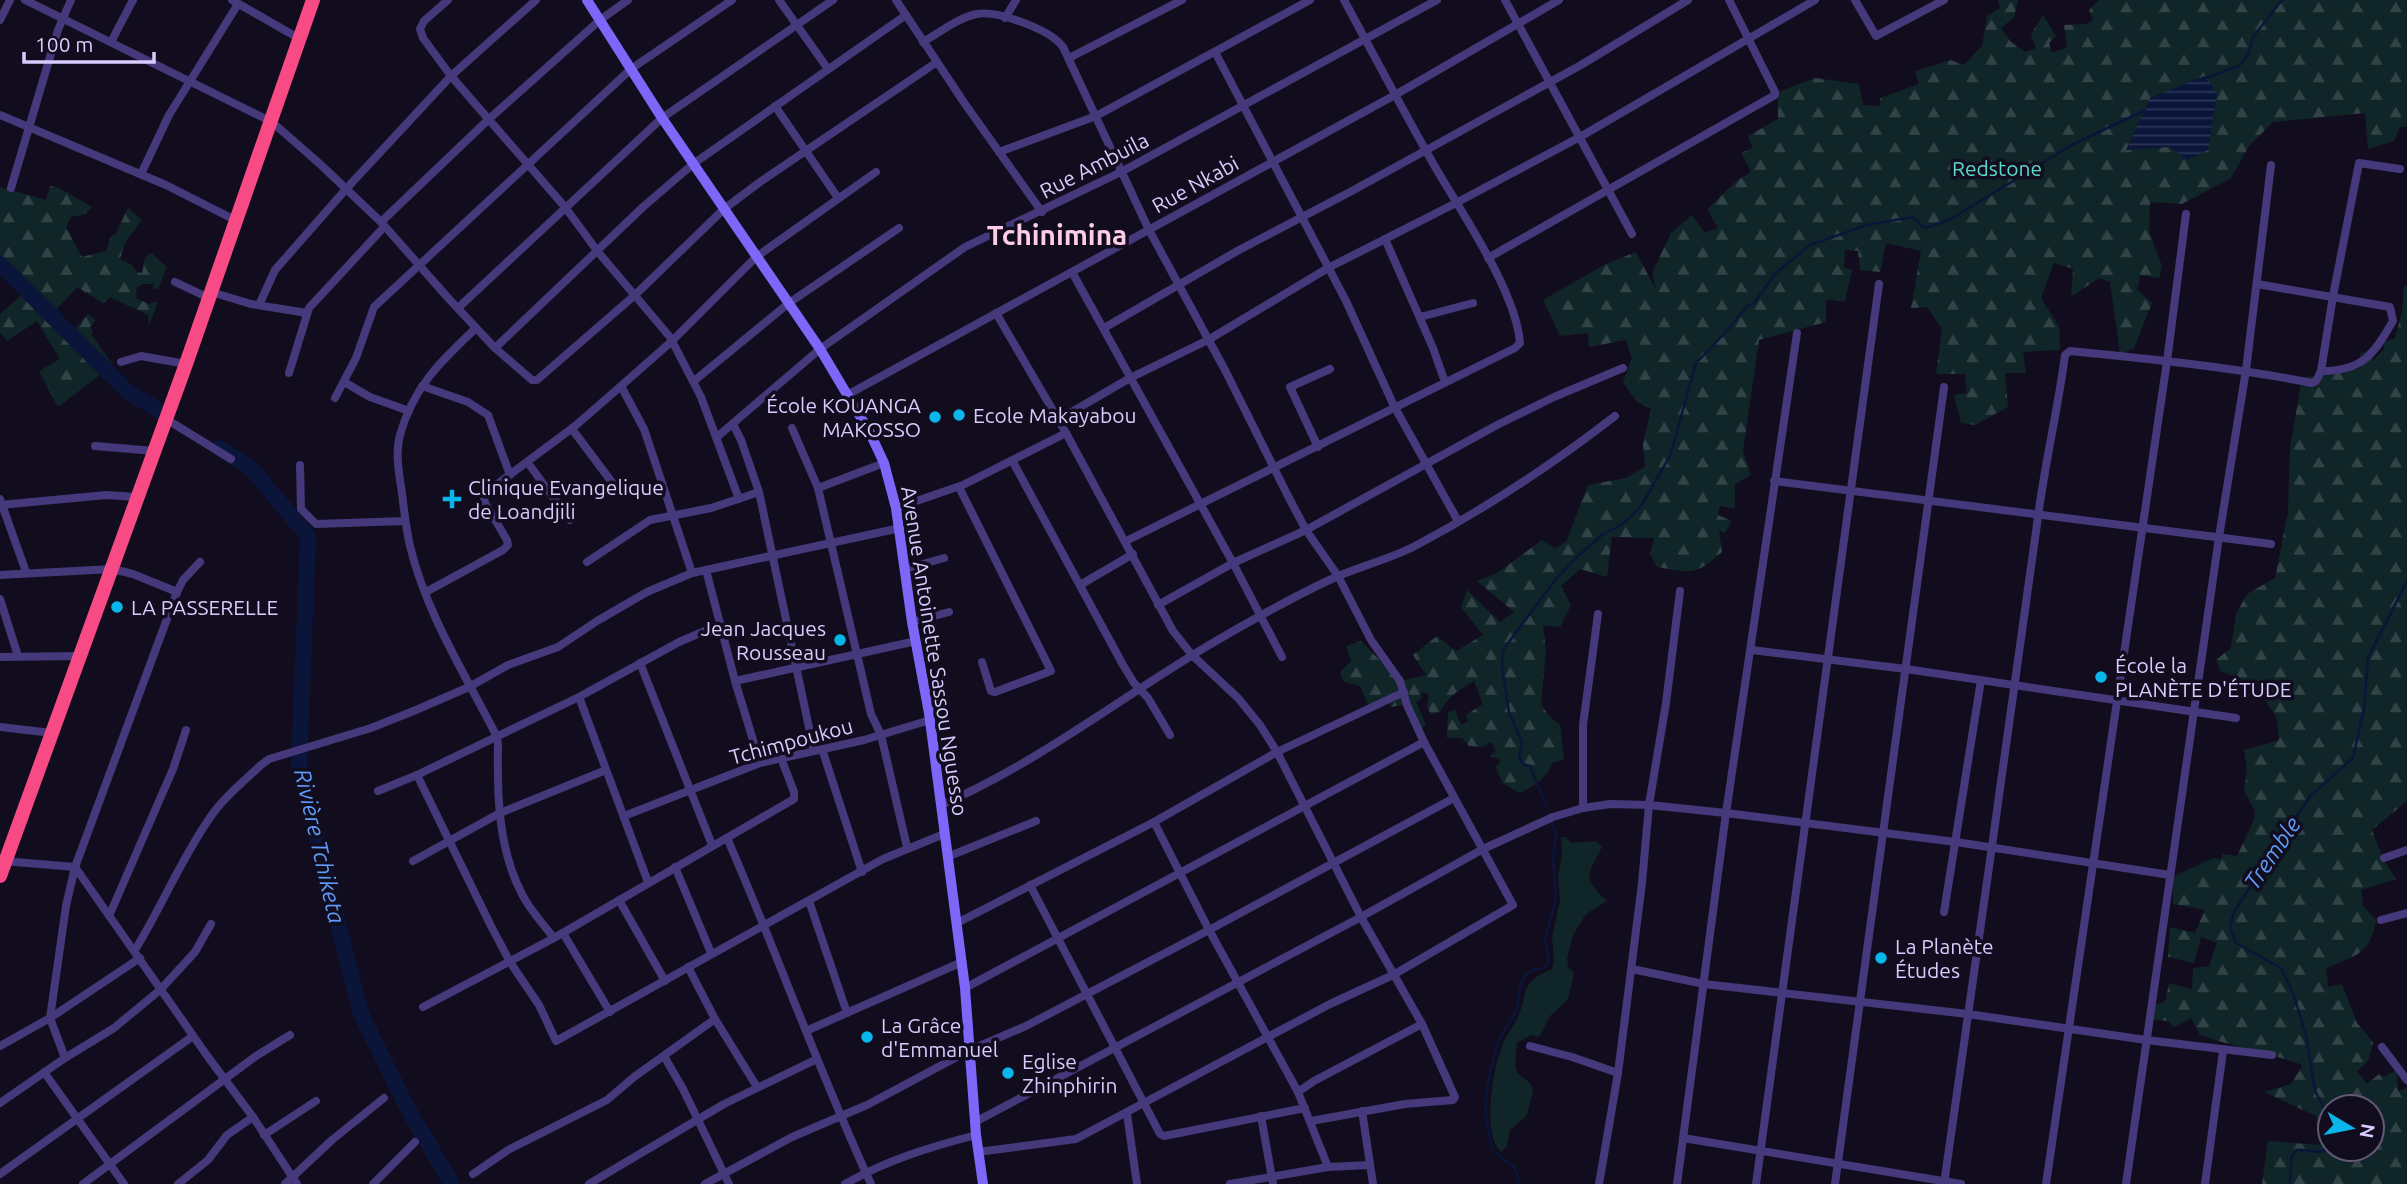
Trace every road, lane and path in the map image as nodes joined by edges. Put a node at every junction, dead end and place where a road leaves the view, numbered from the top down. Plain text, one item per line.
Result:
1 (10, 0) edge
2 (25, 0) edge
3 (71, 0) edge
4 (133, 0) edge
5 (313, 0) edge
6 (449, 0) edge
7 (536, 0) edge
8 (587, 0) edge
9 (628, 0) edge
10 (732, 0) edge
11 (779, 0) edge
12 (832, 0) edge
13 (896, 0) edge
14 (1016, 0) edge
15 (1182, 0) edge
16 (1310, 0) edge
17 (1344, 0) edge
18 (1437, 0) edge
19 (1504, 0) edge
20 (1559, 0) edge
21 (1688, 0) edge
22 (1729, 0) edge
23 (1815, 0) edge
24 (1855, 0) edge
25 (1944, 0) edge
26 (235, 2) edge
27 (906, 15) junction
28 (1005, 18) junction
29 (62, 19) junction
30 (0, 20) edge
31 (600, 20) junction
32 (1517, 23) junction
33 (796, 26) junction
34 (1748, 38) junction
35 (300, 39) junction
36 (1366, 41) junction
37 (111, 42) junction
38 (923, 42) junction
39 (1215, 52) junction
40 (1069, 58) junction
41 (937, 62) junction
42 (631, 68) junction
43 (828, 69) junction
44 (452, 76) junction
45 (189, 82) junction
46 (1549, 82) junction
47 (1395, 95) junction
48 (775, 106) junction
49 (1243, 106) junction
50 (0, 115) edge
51 (1096, 116) junction
52 (662, 118) junction
53 (489, 119) junction
54 (272, 122) junction
55 (30, 128) junction
56 (1580, 137) junction
57 (1426, 150) junction
58 (805, 151) junction
59 (999, 152) junction
60 (1271, 162) junction
61 (527, 163) junction
62 (693, 163) junction
63 (2271, 165) dead end
64 (2400, 169) dead end
65 (876, 172) dead end
66 (1121, 172) junction
67 (141, 174) junction
68 (11, 188) dead end
69 (346, 189) junction
70 (1608, 190) junction
71 (838, 198) junction
72 (1456, 203) junction
73 (565, 207) junction
74 (724, 209) junction
75 (1042, 212) junction
76 (2186, 214) dead end
77 (1302, 217) junction
78 (237, 221) junction
79 (382, 224) junction
80 (899, 228) dead end
81 (1149, 230) junction
82 (1632, 234) dead end
83 (1385, 239) junction
84 (598, 252) junction
85 (756, 257) junction
86 (1488, 258) junction
87 (418, 267) junction
88 (1328, 268) junction
89 (1073, 272) junction
90 (176, 282) dead end
91 (1879, 284) dead end
92 (2257, 284) junction
93 (1178, 285) junction
94 (210, 295) junction
95 (635, 295) junction
96 (2333, 296) junction
97 (789, 303) junction
98 (1473, 303) dead end
99 (259, 305) junction
100 (458, 308) junction
101 (307, 313) junction
102 (996, 313) junction
103 (1420, 317) junction
104 (476, 328) junction
105 (1104, 328) junction
106 (1797, 333) dead end
107 (1208, 340) junction
108 (672, 341) junction
109 (495, 348) junction
110 (820, 349) junction
111 (2167, 361) junction
112 (121, 362) dead end
113 (187, 364) junction
114 (1623, 368) dead end
115 (1330, 369) dead end
116 (2246, 370) junction
117 (2321, 371) junction
118 (289, 373) dead end
119 (1130, 378) junction
120 (694, 381) junction
121 (344, 382) junction
122 (1444, 382) junction
123 (422, 386) junction
124 (621, 386) junction
125 (1944, 387) dead end
126 (846, 395) junction
127 (335, 398) dead end
128 (1394, 407) junction
129 (409, 411) junction
130 (1615, 416) dead end
131 (166, 419) junction
132 (1058, 420) junction
133 (733, 424) junction
134 (792, 428) dead end
135 (572, 429) junction
136 (1066, 433) junction
137 (717, 437) junction
138 (95, 446) dead end
139 (1318, 447) junction
140 (154, 451) junction
141 (231, 459) dead end
142 (1013, 462) junction
143 (528, 463) junction
144 (884, 463) junction
145 (300, 465) dead end
146 (1426, 465) junction
147 (1275, 469) junction
148 (510, 475) junction
149 (1774, 481) junction
150 (959, 487) junction
151 (818, 488) junction
152 (617, 489) dead end
153 (1851, 489) junction
154 (759, 492) junction
155 (137, 497) junction
156 (739, 499) junction
157 (1928, 502) junction
158 (1, 503) edge
159 (1199, 504) junction
160 (896, 508) junction
161 (2038, 513) junction
162 (673, 516) junction
163 (570, 520) dead end
164 (405, 521) junction
165 (1458, 521) junction
166 (2142, 527) junction
167 (900, 528) junction
168 (1306, 530) junction
169 (2219, 537) junction
170 (1126, 541) junction
171 (831, 543) junction
172 (2272, 544) dead end
173 (1133, 554) junction
174 (773, 556) junction
175 (944, 558) dead end
176 (200, 562) dead end
177 (587, 562) dead end
178 (1233, 563) junction
179 (112, 569) junction
180 (905, 569) junction
181 (706, 570) junction
182 (26, 572) junction
183 (692, 573) junction
184 (0, 575) edge
185 (1338, 576) junction
186 (1080, 585) junction
187 (177, 592) junction
188 (426, 592) junction
189 (1679, 592) dead end
190 (0, 599) edge
191 (1158, 605) junction
192 (949, 612) dead end
193 (1598, 614) dead end
194 (1261, 616) junction
195 (912, 622) junction
196 (720, 624) junction
197 (916, 640) junction
198 (1752, 650) junction
199 (856, 652) junction
200 (18, 656) junction
201 (80, 656) junction
202 (1192, 656) junction
203 (0, 657) edge
204 (1282, 657) dead end
205 (1827, 658) junction
206 (982, 662) dead end
207 (640, 663) junction
208 (796, 665) junction
209 (1906, 669) junction
210 (1981, 680) junction
211 (735, 681) junction
212 (2016, 685) junction
213 (469, 687) junction
214 (1140, 688) junction
215 (1404, 692) junction
216 (579, 697) junction
217 (2117, 699) junction
218 (2194, 712) junction
219 (2236, 719) dead end
220 (930, 720) junction
221 (0, 727) edge
222 (187, 730) dead end
223 (52, 733) junction
224 (496, 735) junction
225 (881, 735) junction
226 (1170, 735) dead end
227 (1424, 742) junction
228 (818, 750) junction
229 (1277, 752) junction
230 (781, 758) junction
231 (760, 764) junction
232 (606, 771) junction
233 (417, 775) junction
234 (378, 790) dead end
235 (690, 790) junction
236 (1454, 798) junction
237 (941, 805) junction
238 (1649, 805) junction
239 (1304, 808) junction
240 (1583, 808) junction
241 (500, 813) junction
242 (1726, 813) junction
243 (624, 816) junction
244 (1036, 821) dead end
245 (1154, 822) junction
246 (1804, 823) junction
247 (1882, 833) junction
248 (944, 834) junction
249 (727, 838) junction
250 (450, 841) junction
251 (1956, 842) junction
252 (712, 845) junction
253 (907, 847) junction
254 (1992, 848) junction
255 (1483, 849) junction
256 (2407, 850) edge
257 (947, 857) junction
258 (2384, 858) dead end
259 (3, 861) edge
260 (413, 861) dead end
261 (1334, 862) junction
262 (2094, 863) junction
263 (75, 867) junction
264 (675, 867) junction
265 (862, 872) junction
266 (1181, 874) junction
267 (0, 876) edge
268 (2170, 876) junction
269 (648, 882) junction
270 (1030, 885) junction
271 (619, 900) junction
272 (809, 901) junction
273 (1944, 912) dead end
274 (2407, 913) edge
275 (109, 916) junction
276 (1361, 917) junction
277 (2381, 920) dead end
278 (957, 923) junction
279 (211, 924) dead end
280 (764, 924) junction
281 (1209, 930) junction
282 (559, 936) junction
283 (1058, 939) junction
284 (711, 953) junction
285 (137, 954) junction
286 (510, 962) junction
287 (962, 962) junction
288 (688, 967) junction
289 (1632, 969) junction
290 (1393, 975) junction
291 (665, 981) junction
292 (1238, 982) junction
293 (1704, 984) junction
294 (965, 988) junction
295 (160, 990) junction
296 (1781, 993) junction
297 (1087, 994) junction
298 (1859, 1001) junction
299 (423, 1007) dead end
300 (610, 1012) junction
301 (847, 1013) junction
302 (1968, 1014) junction
303 (50, 1018) junction
304 (715, 1019) junction
305 (1422, 1024) junction
306 (2070, 1029) junction
307 (806, 1031) junction
308 (290, 1035) dead end
309 (193, 1036) junction
310 (1268, 1038) junction
311 (2146, 1040) junction
312 (0, 1046) edge
313 (1530, 1046) dead end
314 (1116, 1047) junction
315 (2382, 1047) dead end
316 (970, 1050) junction
317 (2222, 1051) junction
318 (2272, 1055) dead end
319 (664, 1056) junction
320 (65, 1058) junction
321 (817, 1059) junction
322 (44, 1072) junction
323 (1618, 1073) junction
324 (225, 1080) junction
325 (2407, 1080) edge
326 (757, 1087) junction
327 (1298, 1092) junction
328 (384, 1098) dead end
329 (316, 1101) dead end
330 (0, 1103) edge
331 (1145, 1104) junction
332 (1305, 1108) junction
333 (1362, 1111) junction
334 (1127, 1114) junction
335 (842, 1116) junction
336 (1261, 1116) junction
337 (77, 1118) junction
338 (253, 1118) junction
339 (698, 1120) junction
340 (1311, 1121) junction
341 (975, 1122) junction
342 (264, 1135) junction
343 (976, 1135) junction
344 (1683, 1138) junction
345 (415, 1142) dead end
346 (1761, 1151) junction
347 (978, 1152) junction
348 (110, 1165) junction
349 (1370, 1165) junction
350 (1837, 1165) junction
351 (1328, 1167) junction
352 (865, 1172) junction
353 (0, 1174) edge
354 (474, 1174) dead end
355 (724, 1174) junction
356 (1272, 1181) edge
357 (292, 1182) edge
358 (1944, 1183) edge
359 (83, 1184) edge
360 (124, 1184) edge
361 (178, 1184) edge
362 (373, 1184) edge
363 (589, 1184) edge
364 (705, 1184) edge
365 (729, 1184) edge
366 (845, 1184) edge
367 (871, 1184) edge
368 (982, 1184) edge
369 (1137, 1184) edge
370 (1230, 1184) edge
371 (1373, 1184) edge
372 (1599, 1184) edge
373 (1677, 1184) edge
374 (1756, 1184) edge
375 (1835, 1184) edge
376 (1961, 1184) edge
377 (2046, 1184) edge
378 (2126, 1184) edge
379 (2204, 1184) edge

1 - 30 street
2 - 29 street
3 - 29 street
4 - 37 street
5 - 35 highway
6 - 44 street
7 - 44 street
8 - 31 street, Avenue Antoinette Sassou Nguesso
9 - 31 street
10 - 42 street
11 - 33 street
12 - 33 street
13 - 27 street
14 - 28 street
15 - 40 street
16 - 39 street
17 - 36 street
18 - 36 street, Rue Ambuila
19 - 32 street
20 - 32 street, Rue Nkabi
21 - 46 street
22 - 34 street
23 - 34 street
24 - 25 street
26 - 35 street
26 - 45 street
27 - 38 street
27 - 43 street
28 - 38 street
28 - 40 street
29 - 37 street
29 - 55 street
31 - 42 street, Avenue Antoinette Sassou Nguesso
31 - 53 street
32 - 46 street
32 - 47 street, Rue Nkabi
33 - 43 street
33 - 52 street
34 - 56 street
34 - 70 street
35 - 54 highway
36 - 47 street
36 - 49 street, Rue Ambuila
37 - 45 street
38 - 41 street
39 - 49 street
39 - 51 street
40 - 51 street
41 - 58 street
41 - 59 street
42 - 52 street, Avenue Antoinette Sassou Nguesso
42 - 61 street
43 - 48 street
44 - 53 street
44 - 69 street
45 - 54 street
45 - 67 street
46 - 56 street
46 - 57 street
47 - 57 street
47 - 60 street, Rue Nkabi
48 - 58 street
48 - 62 street
49 - 60 street
49 - 66 street, Rue Ambuila
50 - 55 street
51 - 59 street
51 - 66 street
52 - 62 street, Avenue Antoinette Sassou Nguesso
52 - 73 street
53 - 61 street
53 - 79 street
54 - 69 street
54 - 78 highway
55 - 67 street
55 - 68 street
56 - 70 street
56 - 72 street
57 - 72 street
57 - 77 street
58 - 71 street
58 - 74 street
59 - 75 street
60 - 77 street
60 - 81 street, Rue Nkabi
61 - 73 street
61 - 87 street
62 - 74 street, Avenue Antoinette Sassou Nguesso
62 - 84 street
63 - 92 street
64 - 96 street
65 - 71 street
66 - 75 street, Rue Ambuila
66 - 81 street
67 - 78 street
69 - 79 street
69 - 99 street
70 - 82 street
70 - 86 street
71 - 85 street
72 - 83 street
72 - 86 street
73 - 84 street
73 - 100 street
74 - 85 street, Avenue Antoinette Sassou Nguesso
74 - 95 street
75 - 110 street, Rue Ambuila
76 - 111 street
77 - 88 street
77 - 93 street
78 - 94 highway
79 - 87 street
79 - 101 street
80 - 97 street
81 - 89 street, Rue Nkabi
81 - 93 street
83 - 88 street
83 - 103 street
84 - 95 street
84 - 109 street
85 - 97 street, Avenue Antoinette Sassou Nguesso
85 - 108 street
86 - 122 street
87 - 100 street
87 - 121 street
88 - 107 street
88 - 128 street
89 - 102 street, Rue Nkabi
89 - 105 street
90 - 94 street
91 - 153 street
92 - 96 street
92 - 116 street
93 - 105 street
93 - 107 street
94 - 99 street
94 - 113 highway
95 - 108 street
95 - 109 street
96 - 117 street
96 - 117 street
97 - 110 street, Avenue Antoinette Sassou Nguesso
97 - 120 street
98 - 103 street
99 - 101 street
100 - 104 street
101 - 118 street
102 - 126 street, Rue Nkabi
102 - 132 street
103 - 122 street
104 - 109 street
104 - 123 street
105 - 119 street
106 - 149 street
107 - 119 street
107 - 147 street
108 - 120 street
108 - 124 street
110 - 126 street, Avenue Antoinette Sassou Nguesso
110 - 133 street, Rue Ambuila
111 - 116 street
111 - 161 street
111 - 166 street
112 - 113 street
113 - 131 highway
114 - 146 street
115 - 139 street
116 - 117 street
116 - 169 street
119 - 132 street
119 - 159 street
120 - 137 street
121 - 127 street
121 - 129 street
122 - 128 street
123 - 129 street
123 - 148 street
124 - 135 street
124 - 162 street
125 - 157 street
126 - 144 street, Avenue Antoinette Sassou Nguesso
128 - 139 street
128 - 146 street
129 - 164 street
130 - 165 street
131 - 140 highway
131 - 141 street
132 - 136 street
133 - 137 street, Rue Ambuila
133 - 154 street
134 - 151 street
135 - 143 street
135 - 152 street
136 - 142 street
136 - 170 street
137 - 156 street
138 - 140 street
139 - 147 street
140 - 155 highway
142 - 150 street
142 - 186 street
143 - 148 street
143 - 163 street
144 - 151 street
144 - 160 street, Avenue Antoinette Sassou Nguesso
145 - 164 street
146 - 165 street
146 - 168 street
147 - 159 street
147 - 168 street
148 - 188 street
149 - 153 street
149 - 198 street
150 - 160 street
150 - 206 street
151 - 171 street
153 - 157 street
153 - 205 street
154 - 156 street
154 - 174 street
155 - 158 street
155 - 179 highway
156 - 162 street
157 - 161 street
157 - 209 street
158 - 182 street
159 - 170 street
159 - 178 street
160 - 167 street, Avenue Antoinette Sassou Nguesso
161 - 166 street
161 - 212 street
162 - 177 street
162 - 183 street
164 - 188 street
165 - 185 street
166 - 169 street
166 - 217 street
167 - 171 street
167 - 180 street, Avenue Antoinette Sassou Nguesso
168 - 178 street
168 - 185 street
169 - 172 street
169 - 218 street
170 - 173 street
171 - 174 street
171 - 199 street
173 - 186 street
173 - 191 street
174 - 181 street
174 - 208 street
175 - 180 street
176 - 187 street
178 - 191 street
178 - 194 street
179 - 182 street
179 - 187 street
179 - 201 highway
180 - 195 street, Avenue Antoinette Sassou Nguesso
181 - 183 street
181 - 196 street
182 - 184 street
183 - 213 street
185 - 194 street
185 - 215 street
186 - 214 street
187 - 263 street
188 - 213 street
189 - 238 street
190 - 200 street
191 - 202 street
192 - 195 street
193 - 240 street
194 - 202 street
194 - 204 street
195 - 197 street, Avenue Antoinette Sassou Nguesso
196 - 207 street
196 - 211 street
197 - 199 street
197 - 220 street, Avenue Antoinette Sassou Nguesso
198 - 205 street
198 - 242 street
199 - 208 street
199 - 225 street
200 - 201 street
200 - 203 street
201 - 223 highway
202 - 214 street
202 - 229 street
205 - 209 street
205 - 246 street
207 - 216 street
207 - 235 street
208 - 211 street
208 - 228 street
209 - 210 street
209 - 247 street
210 - 212 street
210 - 251 street
211 - 231 street
212 - 217 street
212 - 254 street
213 - 224 street
213 - 285 street
214 - 226 street
214 - 237 street
215 - 227 street
215 - 229 street
216 - 224 street
216 - 232 street
217 - 218 street
217 - 262 street
218 - 219 street
218 - 268 street
220 - 225 street, Tchimpoukou
220 - 237 street, Avenue Antoinette Sassou Nguesso
221 - 223 street
222 - 275 street
223 - 259 highway
224 - 233 street
224 - 241 street
225 - 228 street, Tchimpoukou
225 - 253 street
227 - 236 street
227 - 239 street
228 - 230 street, Tchimpoukou
228 - 265 street
229 - 239 street
229 - 245 street
230 - 231 street, Tchimpoukou
230 - 249 street
231 - 235 street, Tchimpoukou
232 - 241 street
232 - 243 street
233 - 234 street
233 - 250 street
235 - 243 street, Tchimpoukou
235 - 252 street
236 - 255 street
236 - 261 street
237 - 248 street, Avenue Antoinette Sassou Nguesso
238 - 240 street
238 - 242 street
238 - 289 street
239 - 261 street
239 - 266 street
240 - 255 street
241 - 250 street
241 - 282 street
242 - 246 street
242 - 293 street
243 - 269 street
244 - 257 street
245 - 266 street
245 - 270 street
246 - 247 street
246 - 296 street
247 - 251 street
247 - 298 street
248 - 253 street
248 - 257 street, Avenue Antoinette Sassou Nguesso
249 - 252 street
249 - 280 street
250 - 260 street
250 - 286 street
251 - 254 street
251 - 273 street
252 - 264 street
253 - 265 street
254 - 262 street
254 - 302 street
255 - 276 street
255 - 290 street
256 - 258 street
257 - 278 street, Avenue Antoinette Sassou Nguesso
259 - 263 street
259 - 267 highway
261 - 276 street
261 - 281 street
262 - 268 street
262 - 306 street
263 - 275 street
263 - 303 street
264 - 269 street
264 - 284 street
265 - 272 street
266 - 281 street
266 - 283 street
268 - 311 street
269 - 271 street
270 - 278 street
270 - 283 street
271 - 282 street
271 - 291 street
272 - 280 street
272 - 301 street
274 - 277 street
275 - 285 street
276 - 290 street
276 - 292 street
278 - 287 street, Avenue Antoinette Sassou Nguesso
279 - 295 street
280 - 284 street
280 - 307 street
281 - 292 street
281 - 297 street
282 - 286 street
282 - 300 street
283 - 294 street
283 - 297 street
284 - 288 street
285 - 295 street
285 - 303 street
286 - 299 street
286 - 300 street
287 - 294 street, Avenue Antoinette Sassou Nguesso
287 - 301 street
288 - 291 street
288 - 304 street
289 - 293 street
289 - 323 street
290 - 305 street
290 - 310 street
291 - 300 street
292 - 310 street
292 - 314 street
293 - 296 street
293 - 344 street
294 - 316 street, Avenue Antoinette Sassou Nguesso
295 - 309 street
295 - 320 street
296 - 298 street
296 - 346 street
297 - 314 street
297 - 316 street
298 - 302 street
298 - 350 street
301 - 307 street
302 - 306 street
302 - 358 street
303 - 312 street
303 - 320 street
304 - 319 street
304 - 326 street
305 - 327 street
305 - 333 street
306 - 311 street
306 - 377 street
307 - 321 street
308 - 324 street
309 - 324 street
309 - 337 street
310 - 327 street
310 - 331 street
311 - 317 street
311 - 378 street
313 - 323 street
314 - 331 street
314 - 341 street
315 - 325 street
316 - 335 street
316 - 341 street, Avenue Antoinette Sassou Nguesso
317 - 318 street
317 - 379 street
319 - 339 street
319 - 354 street
320 - 322 street
321 - 326 street
321 - 335 street
322 - 330 street
322 - 337 street
323 - 372 street
324 - 338 street
324 - 348 street
326 - 339 street
327 - 332 street
328 - 357 street
329 - 342 street
331 - 334 street
331 - 336 street
332 - 336 street
332 - 340 street
333 - 340 street
333 - 349 street
334 - 347 street
334 - 369 street
335 - 352 street
335 - 355 street
336 - 356 street
337 - 348 street
337 - 353 street
338 - 342 street
338 - 361 street
339 - 355 street
339 - 363 street
340 - 351 street
341 - 343 street, Avenue Antoinette Sassou Nguesso
342 - 357 street
343 - 347 street, Avenue Antoinette Sassou Nguesso
343 - 352 street
344 - 346 street
344 - 373 street
345 - 362 street
346 - 350 street
346 - 374 street
347 - 368 street, Avenue Antoinette Sassou Nguesso
348 - 359 street
348 - 360 street
349 - 351 street
349 - 371 street
350 - 358 street
350 - 375 street
351 - 356 street
352 - 366 street
352 - 367 street
355 - 364 street
355 - 365 street
356 - 370 street
358 - 376 street

